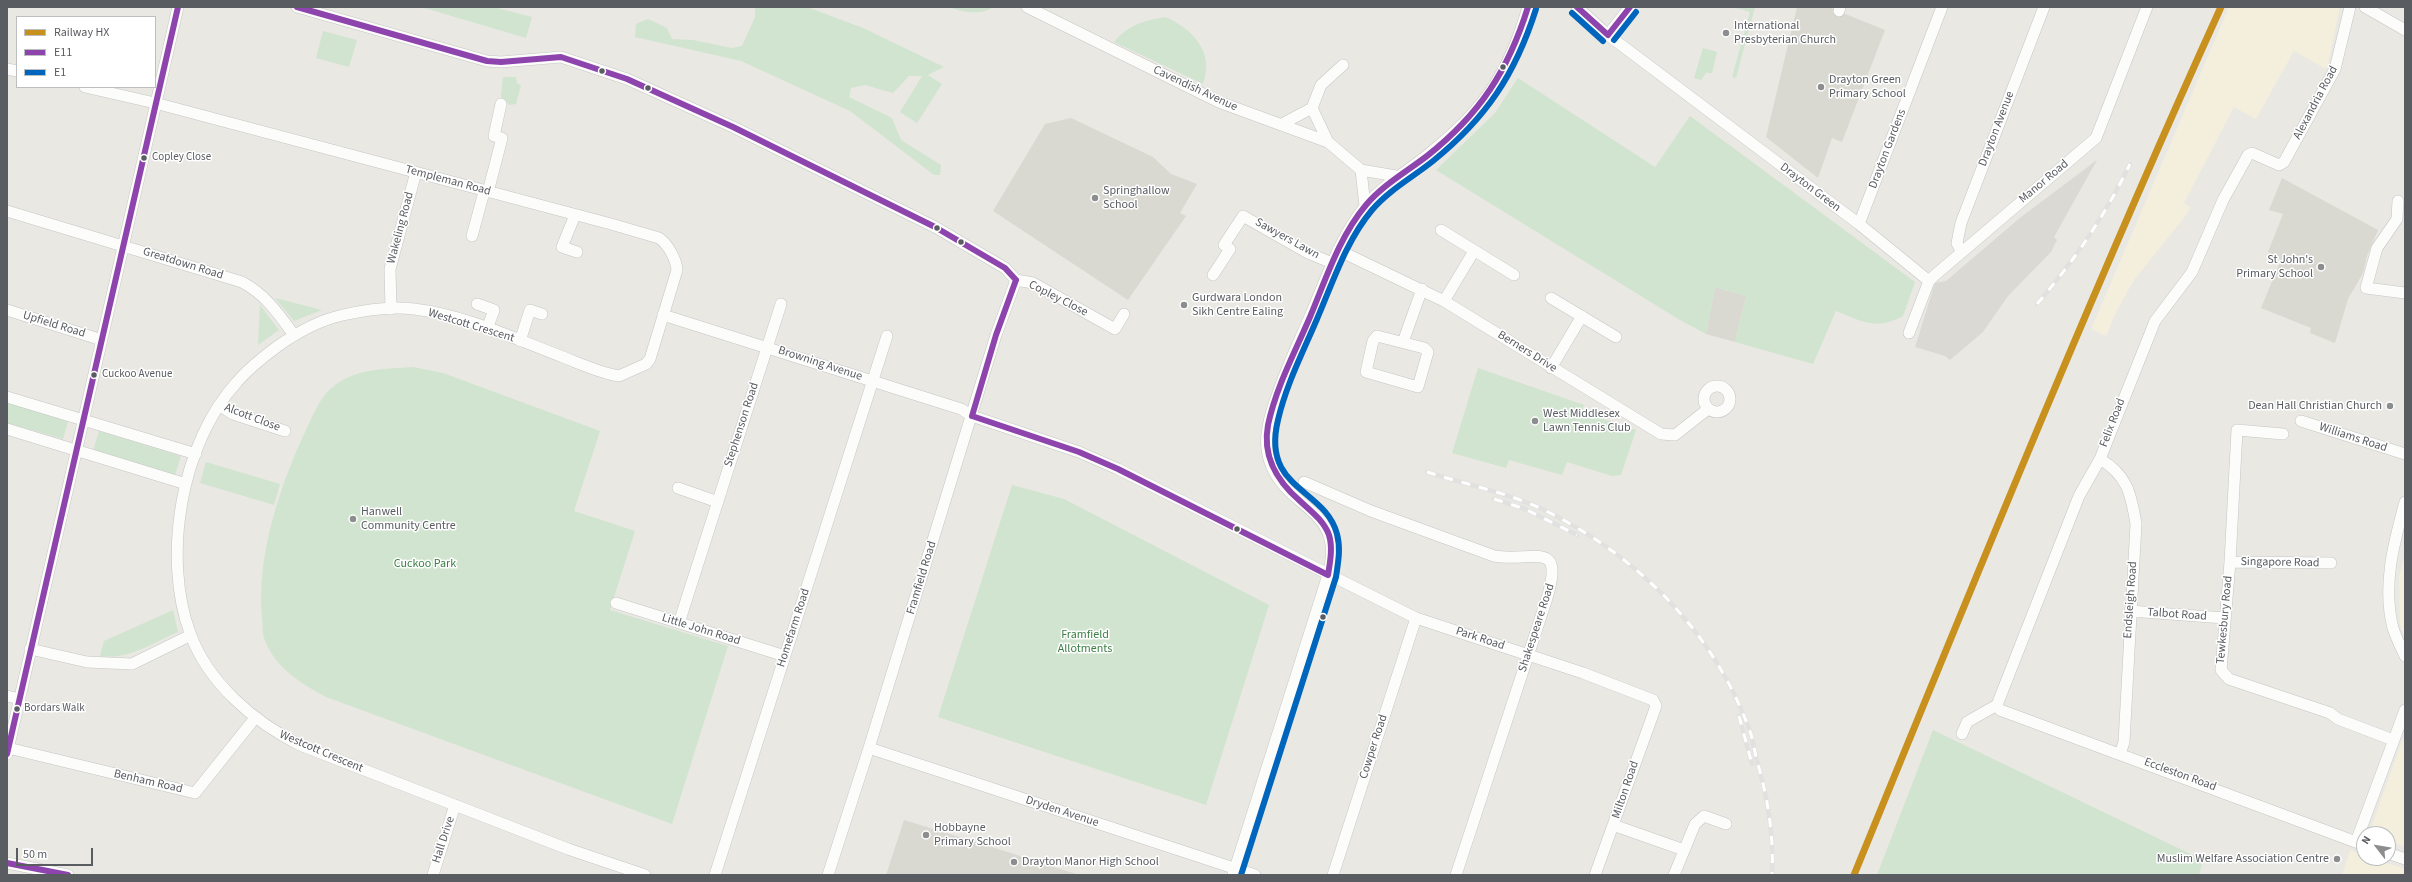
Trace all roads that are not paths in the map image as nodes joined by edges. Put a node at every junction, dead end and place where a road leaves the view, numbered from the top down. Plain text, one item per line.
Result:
1 (178, 7) edge
2 (297, 7) edge
3 (1027, 7) edge
4 (1528, 7) edge
5 (1577, 7) edge
6 (1630, 7) edge
7 (1942, 7) edge
8 (2044, 7) edge
9 (2147, 7) edge
10 (2350, 7) edge
11 (2365, 7) edge
12 (2405, 30) edge
13 (1608, 35) junction
14 (1343, 65) dead end
15 (89, 88) edge
16 (155, 103) junction
17 (501, 104) dead end
18 (1312, 108) junction
19 (1282, 124) junction
20 (1328, 142) junction
21 (2252, 153) joint
22 (1361, 170) junction
23 (416, 172) junction
24 (1396, 176) junction
25 (486, 192) junction
26 (2398, 201) dead end
27 (1365, 206) junction
28 (7, 211) edge
29 (575, 215) junction
30 (1859, 224) junction
31 (1441, 230) dead end
32 (472, 236) dead end
33 (123, 246) junction
34 (1338, 250) junction
35 (1474, 250) junction
36 (1961, 251) junction
37 (577, 252) dead end
38 (1332, 263) junction
39 (1213, 275) dead end
40 (1514, 275) dead end
41 (1016, 280) junction
42 (1929, 281) junction
43 (1422, 289) junction
44 (2405, 293) edge
45 (1551, 298) dead end
46 (1444, 301) junction
47 (477, 304) dead end
48 (781, 304) dead end
49 (391, 309) junction
50 (7, 310) edge
51 (542, 314) dead end
52 (1124, 314) dead end
53 (663, 315) junction
54 (1582, 316) junction
55 (487, 329) junction
56 (1909, 333) dead end
57 (294, 335) junction
58 (887, 336) dead end
59 (1616, 337) dead end
60 (102, 340) junction
61 (520, 341) junction
62 (1403, 342) junction
63 (767, 348) junction
64 (1551, 368) junction
65 (873, 381) junction
66 (7, 397) edge
67 (219, 406) junction
68 (1708, 409) dead end
69 (972, 416) junction
70 (84, 420) junction
71 (2301, 421) dead end
72 (7, 429) edge
73 (285, 431) dead end
74 (2283, 434) dead end
75 (77, 451) junction
76 (196, 454) junction
77 (2405, 454) edge
78 (2100, 459) junction
79 (1304, 482) dead end
80 (186, 484) junction
81 (678, 488) dead end
82 (718, 502) junction
83 (2405, 502) edge
84 (2230, 562) junction
85 (2331, 563) dead end
86 (1328, 575) junction
87 (616, 604) dead end
88 (2130, 611) junction
89 (1416, 618) junction
90 (2224, 618) junction
91 (679, 623) junction
92 (191, 635) junction
93 (30, 649) junction
94 (1529, 655) junction
95 (785, 656) junction
96 (2405, 656) edge
97 (7, 696) edge
98 (20, 700) junction
99 (1997, 705) junction
100 (1656, 706) joint
101 (2405, 710) edge
102 (255, 718) junction
103 (1962, 734) dead end
104 (2393, 740) junction
105 (870, 748) junction
106 (8, 751) edge
107 (2120, 754) junction
108 (455, 805) junction
109 (1726, 824) dead end
110 (1613, 825) junction
111 (2365, 826) edge
112 (2356, 842) edge
113 (1684, 850) junction
114 (7, 863) edge
115 (1234, 872) edge
116 (68, 875) edge
117 (433, 875) edge
118 (645, 875) edge
119 (715, 875) edge
120 (828, 875) edge
121 (1255, 875) edge
122 (1333, 875) edge
123 (1456, 875) edge
124 (1595, 875) edge
125 (1674, 875) edge

1 - 16 street
2 - 41 street, Copley Close
3 - 19 street, Cavendish Avenue
4 - 24 street
5 - 13 street, Drayton Green
6 - 13 street
7 - 30 street, Drayton Gardens
8 - 36 street, Drayton Avenue
9 - 36 street, Manor Road
10 - 21 street, Alexandria Road
11 - 12 street
13 - 30 street, Drayton Green
14 - 18 street
15 - 16 street, Templeman Road
16 - 23 street, Templeman Road
16 - 33 street
17 - 25 street
18 - 19 street
18 - 20 street
19 - 20 street, Cavendish Avenue
20 - 22 street, Cavendish Avenue
21 - 78 street, Felix Road
22 - 24 street
22 - 27 street
23 - 25 street, Templeman Road
23 - 49 street, Wakeling Road
24 - 27 street
25 - 29 street, Templeman Road
25 - 32 street
26 - 44 street
27 - 34 street
28 - 33 street, Greatdown Road
29 - 37 street
29 - 53 street, Templeman Road
30 - 42 street, Drayton Green
31 - 35 street
33 - 57 street, Greatdown Road
33 - 60 street
34 - 38 street
34 - 43 street, Berners Drive
35 - 40 street
35 - 46 street
36 - 42 street, Manor Road
38 - 39 street, Sawyers Lawn
38 - 86 street
41 - 52 street, Copley Close
41 - 69 street, Framfield Road
42 - 56 street, Manor Road
43 - 46 street, Berners Drive
43 - 62 street
45 - 54 street
46 - 64 street, Berners Drive
47 - 55 street
48 - 63 street, Browning Avenue
49 - 55 street, Westcott Crescent
49 - 57 street, Westcott Crescent
50 - 60 street, Upfield Road
51 - 61 street
53 - 61 street, Westcott Crescent
53 - 63 street, Browning Avenue
54 - 59 street
54 - 64 street
55 - 61 street, Westcott Crescent
57 - 67 street, Westcott Crescent
58 - 65 street, Browning Avenue
60 - 70 street
62 - 62 street
63 - 65 street, Browning Avenue
63 - 82 street, Stephenson Road
64 - 68 street, Berners Drive
65 - 69 street, Browning Avenue
65 - 95 street, Homefarm Road
66 - 70 street
67 - 73 street, Alcott Close
67 - 76 street, Westcott Crescent
69 - 86 street, Browning Avenue
69 - 105 street, Framfield Road
70 - 75 street
70 - 76 street
71 - 77 street, Williams Road
72 - 75 street
74 - 84 street, Tewkesbury Road
75 - 80 street
75 - 93 street
76 - 80 street, Westcott Crescent
78 - 88 street, Endsleigh Road
78 - 99 street, Felix Road
79 - 94 street, Shakespeare Road
80 - 92 street, Westcott Crescent
81 - 82 street
82 - 91 street, Stephenson Road
83 - 96 street
84 - 85 street, Singapore Road
84 - 90 street, Tewkesbury Road
86 - 89 street, Park Road
86 - 115 street
87 - 91 street, Little John Road
88 - 90 street, Talbot Road
88 - 107 street, Endsleigh Road
89 - 94 street, Park Road
89 - 122 street, Cowper Road
90 - 104 street, Tewkesbury Road
91 - 95 street, Little John Road
92 - 93 street
92 - 102 street, Westcott Crescent
93 - 98 street
94 - 100 street, Park Road
94 - 123 street, Shakespeare Road
95 - 119 street, Homefarm Road
97 - 98 street
98 - 106 street
99 - 103 street
99 - 107 street, Eccleston Road
100 - 110 street, Milton Road
101 - 104 street
102 - 106 street, Benham Road
102 - 108 street, Westcott Crescent
104 - 111 street
105 - 115 street, Dryden Avenue
105 - 120 street, Framfield Road
107 - 112 street, Eccleston Road
108 - 117 street, Hall Drive
108 - 118 street, Westcott Crescent
109 - 113 street
110 - 113 street
110 - 124 street, Milton Road
113 - 125 street
114 - 116 street
115 - 121 street, Dryden Avenue

